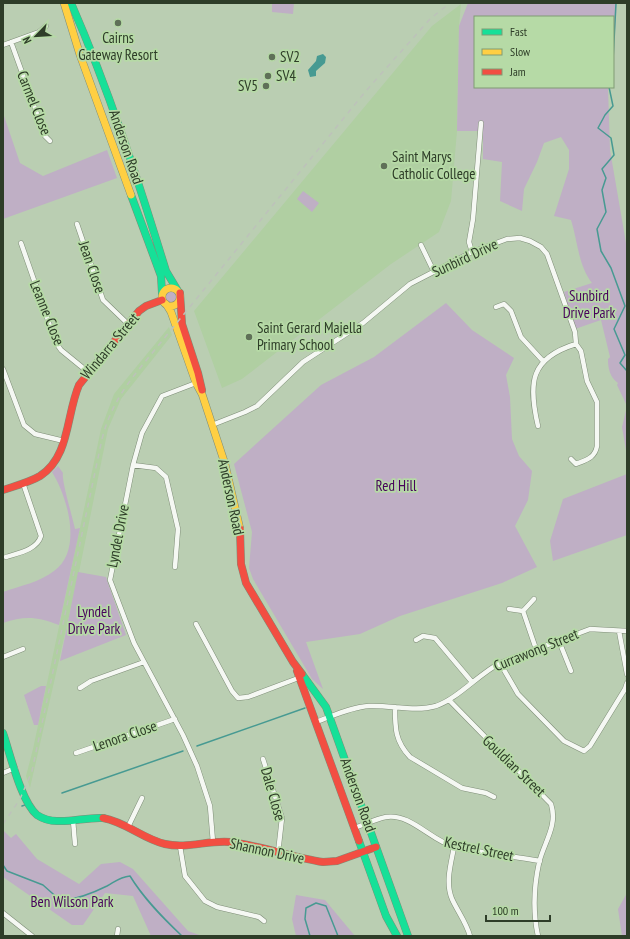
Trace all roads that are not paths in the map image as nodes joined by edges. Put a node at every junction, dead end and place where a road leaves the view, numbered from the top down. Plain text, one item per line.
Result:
1 (71, 3) edge
2 (63, 5) edge
3 (46, 26) dead end
4 (11, 42) junction
5 (3, 45) edge
6 (92, 51) junction
7 (80, 55) junction
8 (481, 123) dead end
9 (119, 127) junction
10 (107, 131) junction
11 (50, 141) dead end
12 (126, 146) junction
13 (114, 150) junction
14 (77, 224) dead end
15 (21, 243) dead end
16 (421, 245) dead end
17 (472, 252) junction
18 (434, 272) junction
19 (179, 292) junction
20 (163, 299) junction
21 (496, 307) dead end
22 (128, 324) junction
23 (576, 344) junction
24 (543, 361) junction
25 (3, 369) edge
26 (88, 372) junction
27 (198, 382) junction
28 (212, 425) junction
29 (538, 426) dead end
30 (64, 441) junction
31 (571, 460) dead end
32 (133, 465) junction
33 (23, 483) junction
34 (3, 490) edge
35 (6, 557) dead end
36 (175, 567) dead end
37 (534, 599) dead end
38 (509, 608) dead end
39 (523, 611) junction
40 (196, 624) dead end
41 (627, 630) edge
42 (619, 631) junction
43 (416, 640) dead end
44 (559, 640) junction
45 (23, 649) dead end
46 (536, 649) junction
47 (3, 657) edge
48 (144, 662) junction
49 (500, 663) junction
50 (571, 671) dead end
51 (627, 674) edge
52 (302, 676) junction
53 (472, 682) junction
54 (627, 683) edge
55 (80, 688) dead end
56 (449, 700) junction
57 (395, 707) junction
58 (329, 717) junction
59 (174, 719) junction
60 (316, 722) junction
61 (3, 733) edge
62 (76, 753) dead end
63 (263, 759) dead end
64 (15, 768) junction
65 (3, 773) edge
66 (494, 797) dead end
67 (142, 798) dead end
68 (73, 820) junction
69 (368, 823) junction
70 (128, 827) junction
71 (354, 828) junction
72 (213, 842) junction
73 (75, 844) dead end
74 (180, 846) junction
75 (376, 847) junction
76 (454, 847) junction
77 (363, 852) junction
78 (278, 853) junction
79 (540, 861) junction
80 (394, 896) junction
81 (3, 913) edge
82 (264, 921) dead end
83 (118, 929) dead end
84 (396, 935) edge
85 (32, 936) edge
86 (117, 936) edge
87 (408, 936) edge
88 (470, 936) edge
89 (538, 936) edge

1 - 6 street, Anderson Road
2 - 7 street, Anderson Road
3 - 4 street
4 - 5 street
4 - 11 street, Carmel Close
6 - 7 street
6 - 9 street, Anderson Road
7 - 10 street, Anderson Road
8 - 17 street
9 - 10 street
9 - 12 street, Anderson Road
10 - 13 street, Anderson Road
12 - 13 street
12 - 19 street, Anderson Road
13 - 20 street, Anderson Road
14 - 22 street, Jean Close
15 - 26 street, Leanne Close
16 - 18 street
17 - 18 street, Sunbird Drive
17 - 23 street, Sunbird Drive
18 - 28 street, Sunbird Drive
19 - 20 street
19 - 20 street
19 - 27 street, Anderson Road
20 - 22 street, Windarra Street
20 - 27 street, Anderson Road
21 - 24 street
22 - 26 street, Windarra Street
23 - 24 street
23 - 31 street, Sunbird Drive
24 - 29 street
25 - 30 street
26 - 30 street, Windarra Street
27 - 28 street, Anderson Road
27 - 32 street, Lyndel Drive
28 - 52 street, Anderson Road
30 - 33 street, Windarra Street
32 - 36 street
32 - 48 street, Lyndel Drive
33 - 34 street, Windarra Street
33 - 35 street
37 - 39 street
38 - 39 street
39 - 46 street
40 - 52 street
41 - 42 street, Currawong Street
42 - 44 street, Currawong Street
42 - 51 street
43 - 53 street
44 - 46 street, Currawong Street
44 - 50 street
45 - 47 street
46 - 49 street, Currawong Street
48 - 55 street
48 - 59 street, Lyndel Drive
49 - 53 street, Currawong Street
49 - 54 street
52 - 58 street, Anderson Road
52 - 60 street, Anderson Road
53 - 56 street, Currawong Street
56 - 57 street, Currawong Street
56 - 79 street, Gouldian Street
57 - 58 street, Currawong Street
57 - 66 street
58 - 60 street, Currawong Street
58 - 69 street, Anderson Road
59 - 62 street, Lenora Close
59 - 72 street, Lyndel Drive
60 - 71 street, Anderson Road
61 - 64 street, Shannon Drive
63 - 78 street, Dale Close
64 - 65 street
64 - 68 street, Shannon Drive
67 - 70 street
68 - 70 street, Shannon Drive
68 - 73 street
69 - 71 street, Kestrel Street
69 - 75 street, Anderson Road
69 - 76 street, Kestrel Street
70 - 74 street, Shannon Drive
71 - 77 street, Anderson Road
72 - 74 street, Shannon Drive
72 - 78 street, Shannon Drive
74 - 82 street
75 - 77 street, Shannon Drive
75 - 80 street, Anderson Road
76 - 79 street, Kestrel Street
76 - 88 street
77 - 78 street, Shannon Drive
77 - 84 street, Anderson Road
79 - 89 street, Gouldian Street
80 - 84 street
80 - 87 street, Anderson Road
81 - 85 street
83 - 86 street

